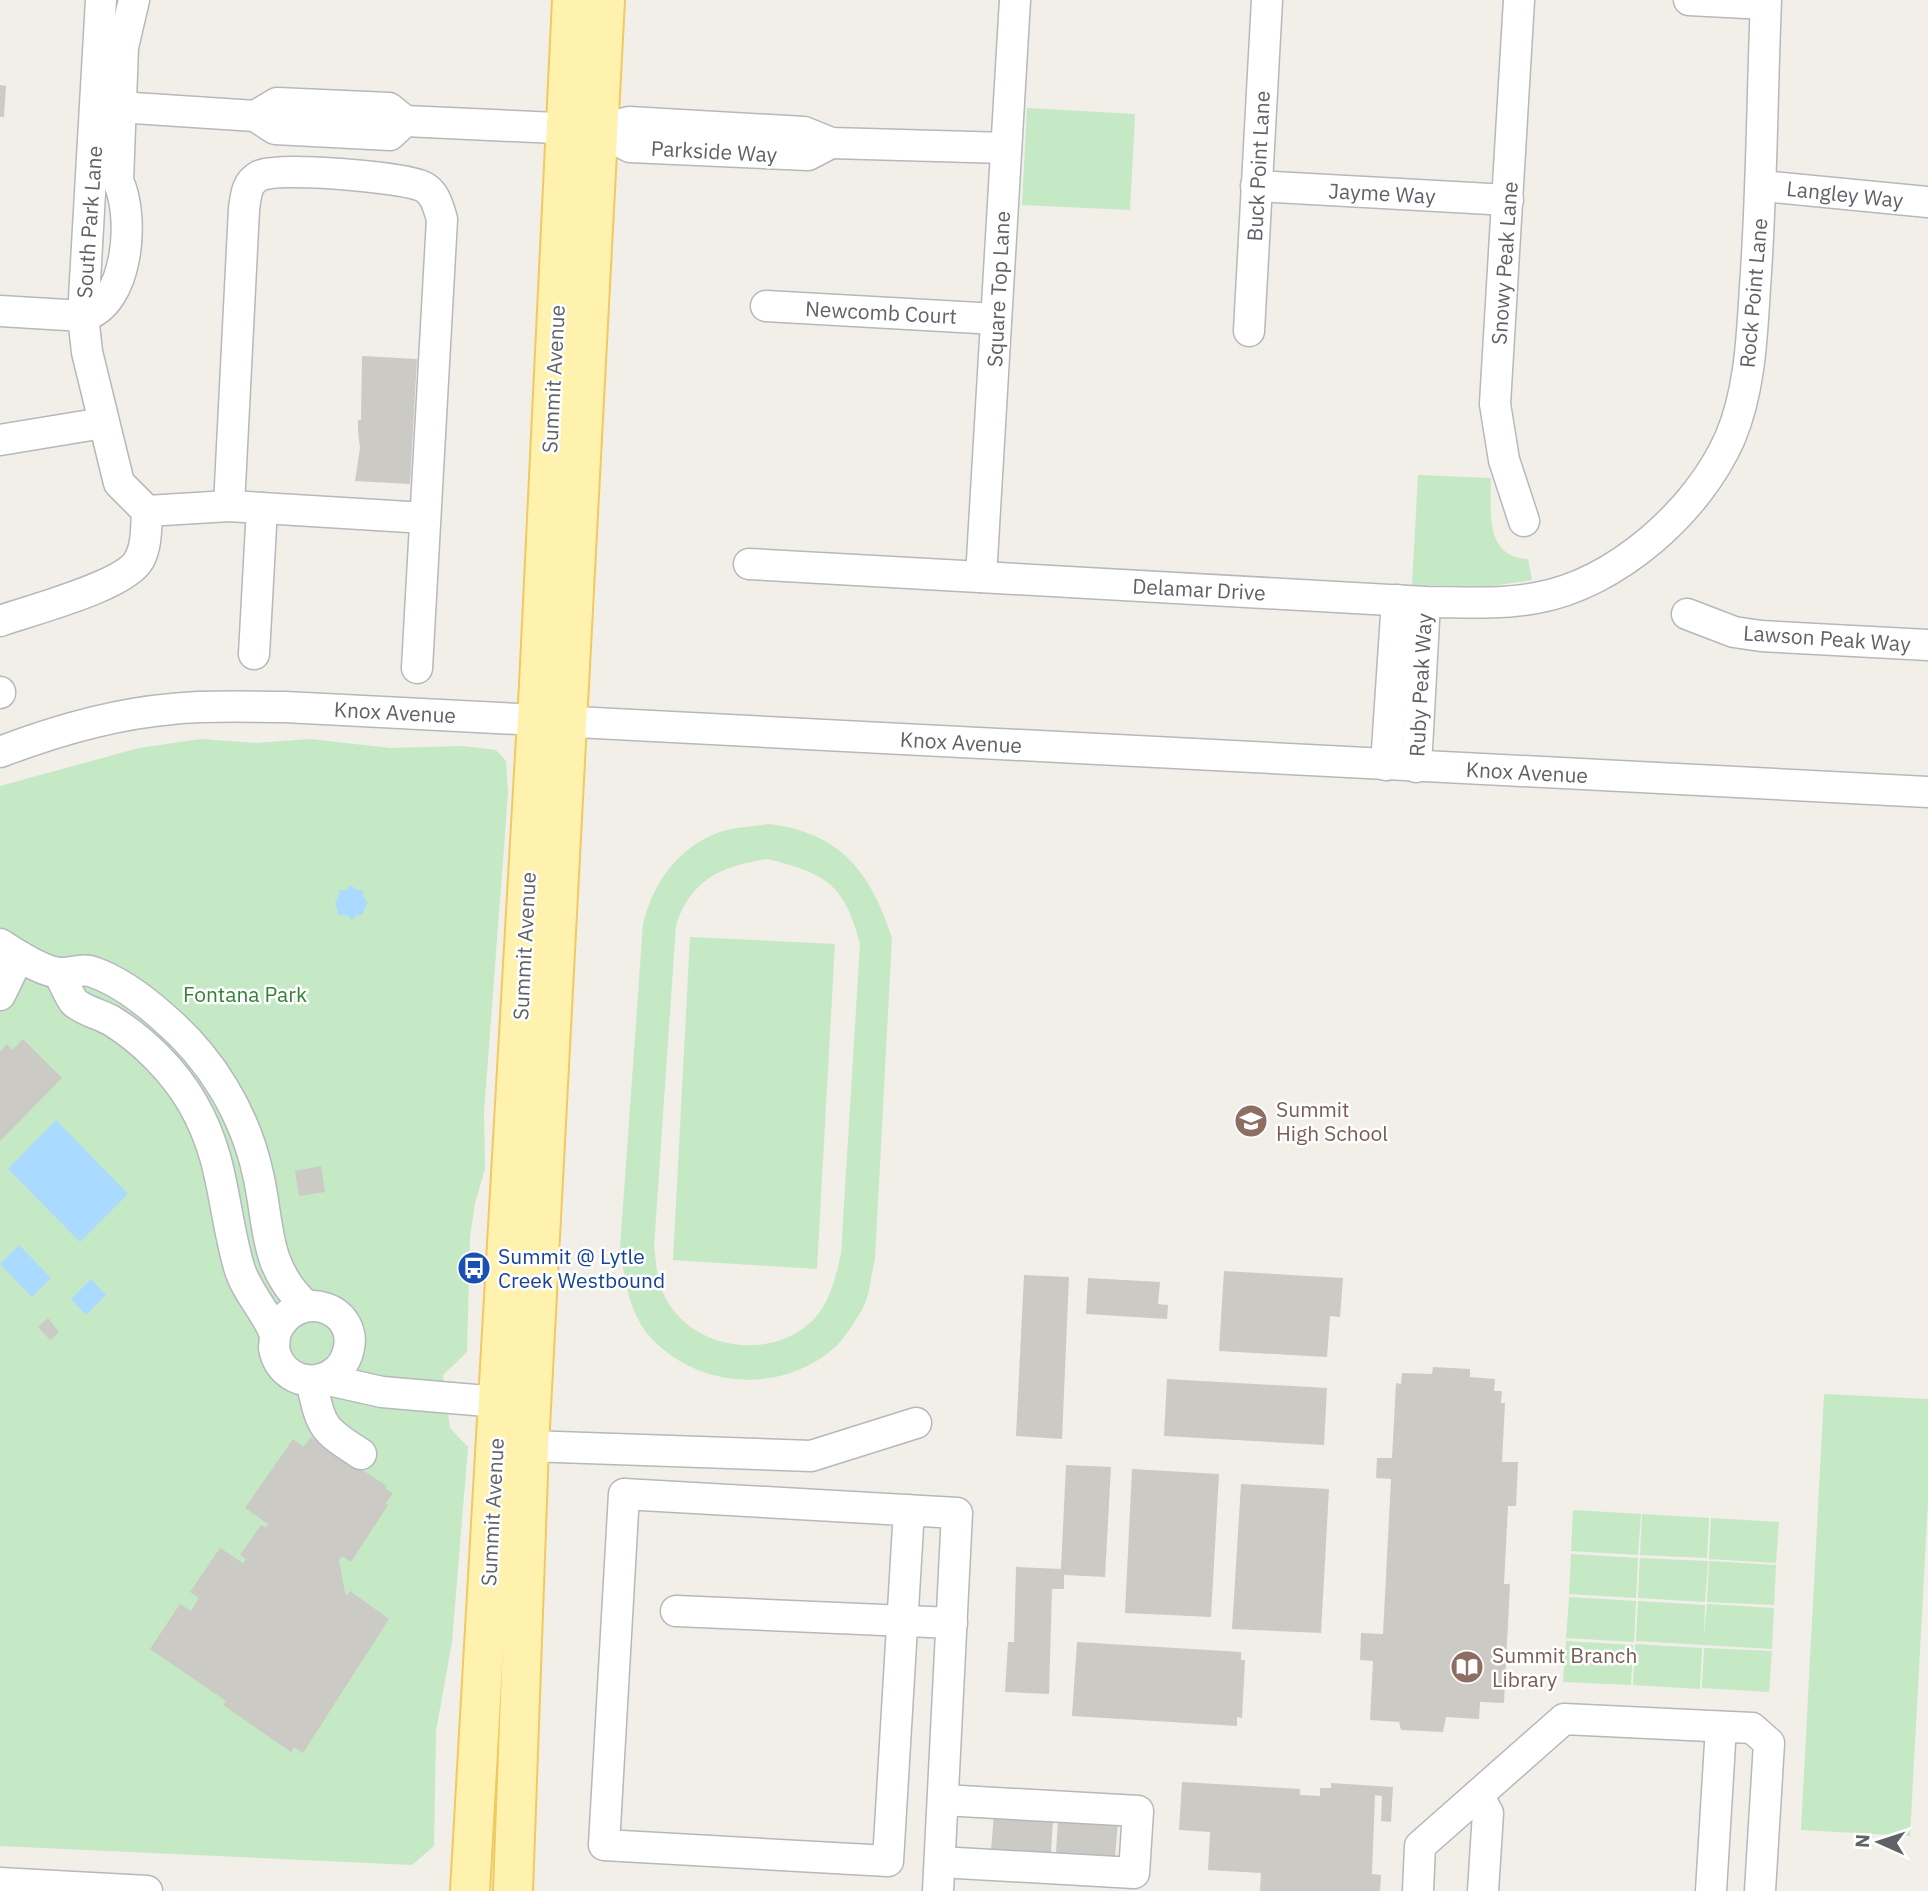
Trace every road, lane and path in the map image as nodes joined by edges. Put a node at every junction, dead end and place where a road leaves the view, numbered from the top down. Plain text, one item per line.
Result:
1 (101, 0) edge
2 (134, 0) edge
3 (572, 0) edge
4 (605, 0) edge
5 (1015, 0) edge
6 (1267, 0) edge
7 (1518, 0) edge
8 (1689, 0) edge
9 (1765, 2) edge
10 (108, 106) junction
11 (582, 130) junction
12 (1006, 148) junction
13 (1256, 186) junction
14 (1762, 186) junction
15 (1508, 200) junction
16 (1928, 202) edge
17 (90, 223) junction
18 (125, 225) junction
19 (765, 306) dead end
20 (0, 311) edge
21 (83, 316) junction
22 (996, 318) junction
23 (1249, 331) dead end
24 (103, 423) junction
25 (0, 440) edge
26 (229, 506) junction
27 (262, 508) junction
28 (147, 511) junction
29 (425, 519) junction
30 (1524, 521) dead end
31 (1638, 551) joint
32 (749, 564) dead end
33 (981, 577) junction
34 (1410, 601) junction
35 (1687, 614) dead end
36 (0, 621) edge
37 (1928, 645) edge
38 (254, 654) dead end
39 (417, 668) dead end
40 (553, 721) junction
41 (0, 752) edge
42 (1386, 765) junction
43 (1416, 767) junction
44 (1928, 792) edge
45 (10, 950) edge
46 (59, 974) junction
47 (0, 995) edge
48 (305, 1305) junction
49 (275, 1334) junction
50 (348, 1353) junction
51 (317, 1380) junction
52 (401, 1393) junction
53 (498, 1402) junction
54 (916, 1423) dead end
55 (529, 1446) junction
56 (683, 1453) junction
57 (360, 1454) dead end
58 (682, 1497) junction
59 (909, 1510) junction
60 (676, 1611) dead end
61 (902, 1621) junction
62 (952, 1623) junction
63 (1721, 1727) junction
64 (1478, 1795) junction
65 (943, 1800) junction
66 (939, 1877) edge
67 (0, 1883) edge
68 (147, 1891) edge
69 (470, 1891) edge
70 (513, 1891) edge
71 (1418, 1891) edge
72 (1483, 1891) edge
73 (1711, 1891) edge
74 (1760, 1891) edge

1 - 10 street, South Park Lane
2 - 10 street, South Park Lane
3 - 11 main road, Summit Avenue
4 - 11 main road, Summit Avenue
5 - 12 street, Square Top Lane
6 - 13 street, Buck Point Lane
7 - 15 street, Snowy Peak Lane
8 - 9 street
9 - 14 street, Rock Point Lane
10 - 11 street, Parkside Way
10 - 17 street, South Park Lane
10 - 18 street, South Park Lane
11 - 12 street, Parkside Way
11 - 40 main road, Summit Avenue
12 - 22 street, Square Top Lane
13 - 15 street, Jayme Way
13 - 23 street, Buck Point Lane
14 - 16 street, Langley Way
14 - 31 street, Rock Point Lane
15 - 30 street, Snowy Peak Lane
17 - 18 street
17 - 21 street, South Park Lane
18 - 21 street, South Park Lane
19 - 22 street, Newcomb Court
20 - 21 street
21 - 24 street
22 - 33 street, Square Top Lane
24 - 25 street
24 - 28 street
26 - 27 street
26 - 28 street
26 - 29 street
27 - 29 street
27 - 38 street
28 - 36 street
29 - 39 street
31 - 34 street, Delamar Drive
32 - 33 street, Delamar Drive
33 - 34 street, Delamar Drive
34 - 42 street, Ruby Peak Way
34 - 43 street, Ruby Peak Way
35 - 37 street, Lawson Peak Way
40 - 41 street, Knox Avenue
40 - 42 street, Knox Avenue
40 - 53 main road, Summit Avenue
40 - 55 main road, Summit Avenue
42 - 43 street, Knox Avenue
43 - 44 street, Knox Avenue
45 - 46 street
45 - 47 street
46 - 48 street
46 - 49 street
48 - 49 street
48 - 50 street
49 - 51 street
50 - 51 street
50 - 52 street
51 - 52 street
51 - 57 street
52 - 53 street
53 - 69 main road, Summit Avenue
54 - 56 street
55 - 56 street
55 - 70 main road, Summit Avenue
56 - 58 street
58 - 59 street
58 - 61 street
59 - 61 street
59 - 62 street
60 - 61 street
61 - 62 street
62 - 65 street
63 - 64 street
63 - 73 street
63 - 74 street
64 - 71 street
64 - 72 street
65 - 66 street
65 - 66 street
67 - 68 street

